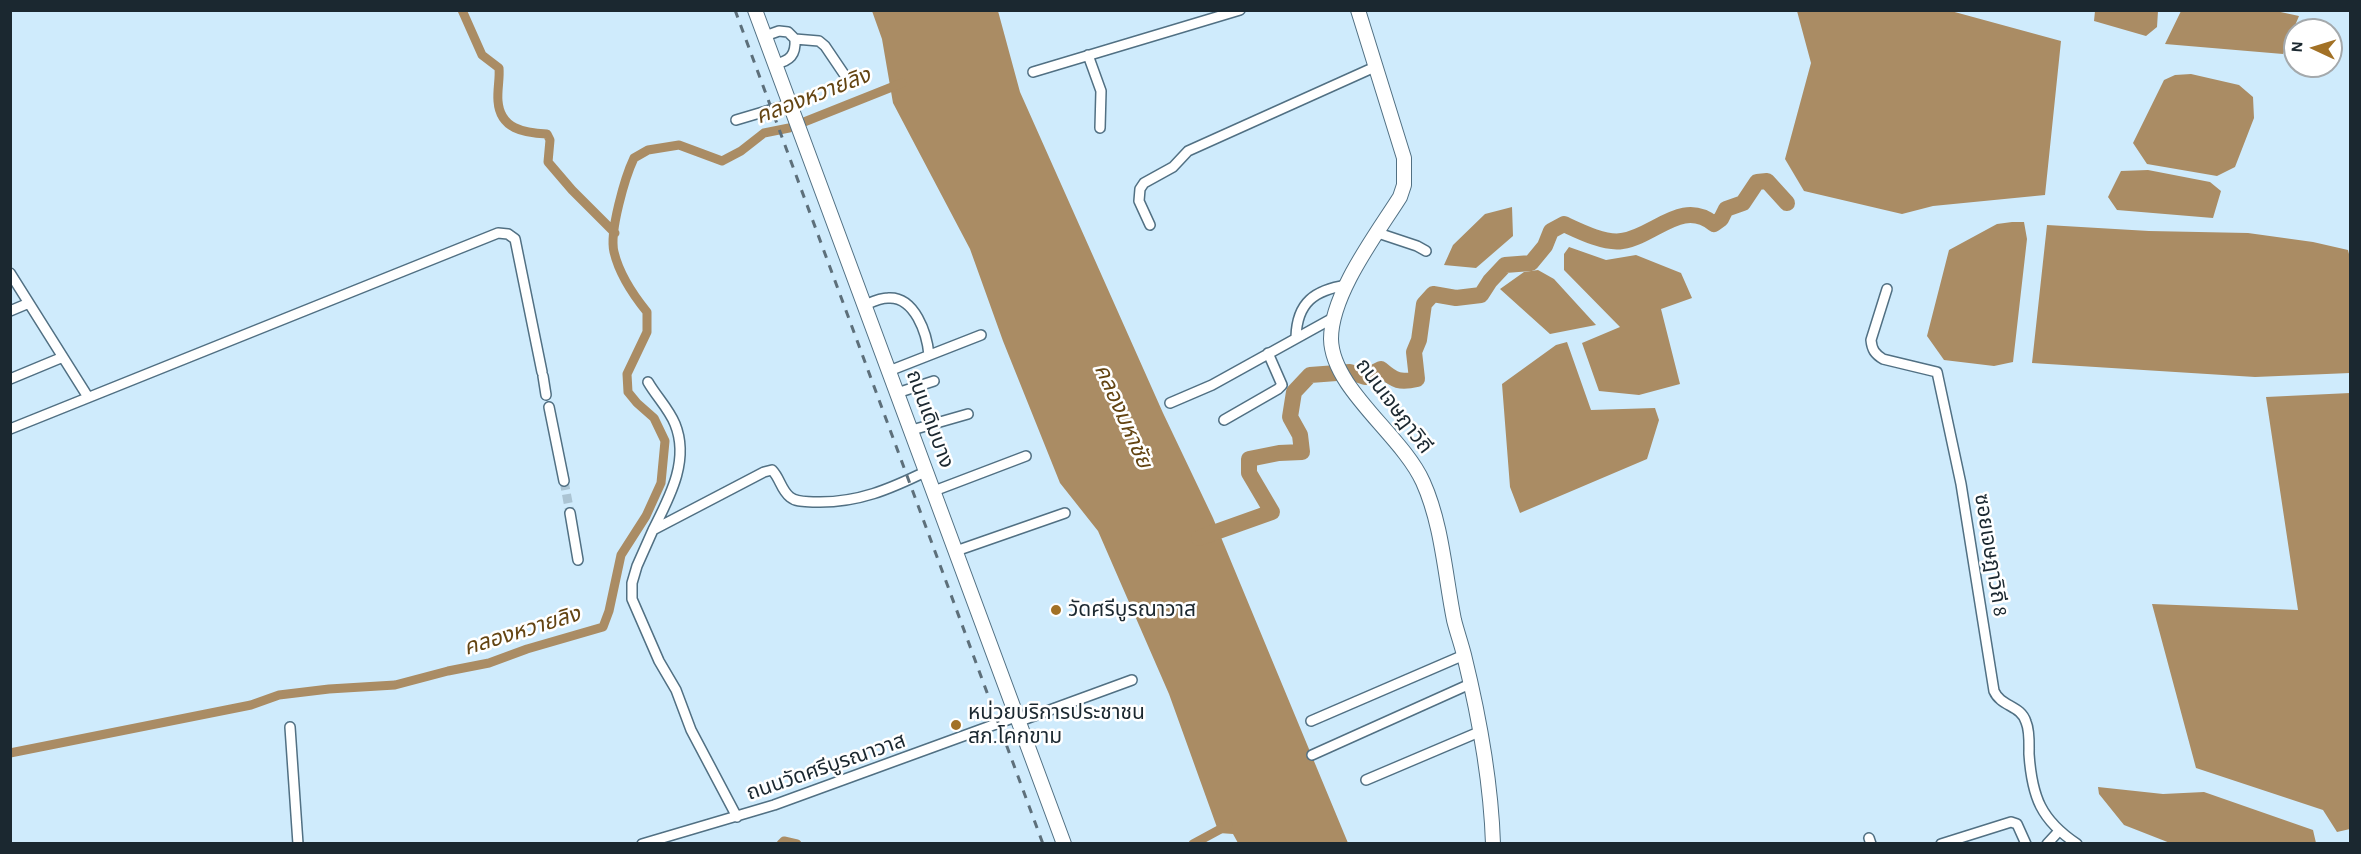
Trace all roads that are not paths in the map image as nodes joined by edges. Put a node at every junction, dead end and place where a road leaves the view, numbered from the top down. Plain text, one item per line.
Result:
1 (755, 10) edge
2 (1240, 10) edge
3 (1358, 10) edge
4 (765, 36) junction
5 (795, 39) junction
6 (1088, 55) junction
7 (775, 64) junction
8 (1377, 66) junction
9 (1034, 72) dead end
10 (848, 80) dead end
11 (792, 110) junction
12 (736, 120) dead end
13 (1100, 128) dead end
14 (1150, 225) dead end
15 (1377, 233) junction
16 (1426, 251) dead end
17 (10, 273) edge
18 (1347, 285) junction
19 (1887, 289) dead end
20 (29, 303) junction
21 (865, 305) junction
22 (10, 311) edge
23 (1333, 318) junction
24 (981, 335) dead end
25 (1296, 336) junction
26 (1268, 353) junction
27 (929, 355) junction
28 (63, 357) junction
29 (889, 371) junction
30 (10, 379) edge
31 (934, 381) dead end
32 (648, 382) dead end
33 (897, 393) junction
34 (546, 395) dead end
35 (88, 397) junction
36 (1170, 403) dead end
37 (549, 407) dead end
38 (968, 414) dead end
39 (1224, 420) dead end
40 (10, 429) edge
41 (912, 430) junction
42 (1026, 456) dead end
43 (927, 471) junction
44 (564, 481) tunnel mouth
45 (934, 491) junction
46 (570, 513) tunnel mouth
47 (1065, 513) dead end
48 (653, 530) junction
49 (956, 551) junction
50 (578, 560) dead end
51 (1464, 655) junction
52 (1132, 680) dead end
53 (1470, 684) junction
54 (1019, 719) junction
55 (1311, 721) dead end
56 (290, 727) dead end
57 (1479, 732) junction
58 (1312, 755) dead end
59 (1366, 780) dead end
60 (737, 818) junction
61 (2059, 831) junction
62 (298, 843) edge
63 (642, 843) edge
64 (1064, 843) edge
65 (1493, 843) edge
66 (1944, 843) edge
67 (2026, 843) edge
68 (2047, 843) edge
69 (2077, 843) edge

1 - 4 street, ถนนเดิมบาง
2 - 6 street
3 - 8 street, ถนนเจษฎาวิถี
4 - 5 street
4 - 7 street, ถนนเดิมบาง
5 - 7 street
5 - 10 street
6 - 9 street
6 - 13 street
7 - 11 street, ถนนเดิมบาง
8 - 14 street
8 - 15 street, ถนนเจษฎาวิถี
11 - 12 street
11 - 21 street, ถนนเดิมบาง
15 - 16 street
15 - 18 street, ถนนเจษฎาวิถี
17 - 20 street
18 - 23 street, ถนนเจษฎาวิถี
18 - 25 street
19 - 61 street, ซอยเจษฎาวิถี 8
20 - 22 street
20 - 28 street
21 - 27 street
21 - 29 street, ถนนเดิมบาง
23 - 25 street
23 - 51 street, ถนนเจษฎาวิถี
24 - 27 street
25 - 26 street
26 - 36 street
26 - 39 street
27 - 29 street
28 - 30 street
28 - 35 street
29 - 33 street, ถนนเดิมบาง
31 - 33 street
32 - 48 street
33 - 41 street, ถนนเดิมบาง
34 - 35 street
35 - 40 street
37 - 44 street
38 - 41 street
41 - 43 street, ถนนเดิมบาง
42 - 45 street
43 - 45 street, ถนนเดิมบาง
43 - 48 street
45 - 49 street, ถนนเดิมบาง
46 - 50 street
47 - 49 street
48 - 60 street
49 - 54 street, ถนนเดิมบาง
51 - 53 street, ถนนเจษฎาวิถี
51 - 55 street
52 - 54 street, ถนนวัดศรีบูรณาวาส
53 - 57 street, ถนนเจษฎาวิถี
53 - 58 street
54 - 60 street, ถนนวัดศรีบูรณาวาส
54 - 64 street, ถนนเดิมบาง
56 - 62 street
57 - 59 street
57 - 65 street, ถนนเจษฎาวิถี
60 - 63 street, ถนนวัดศรีบูรณาวาส
61 - 68 street
61 - 69 street, ซอยเจษฎาวิถี 8
66 - 67 street

